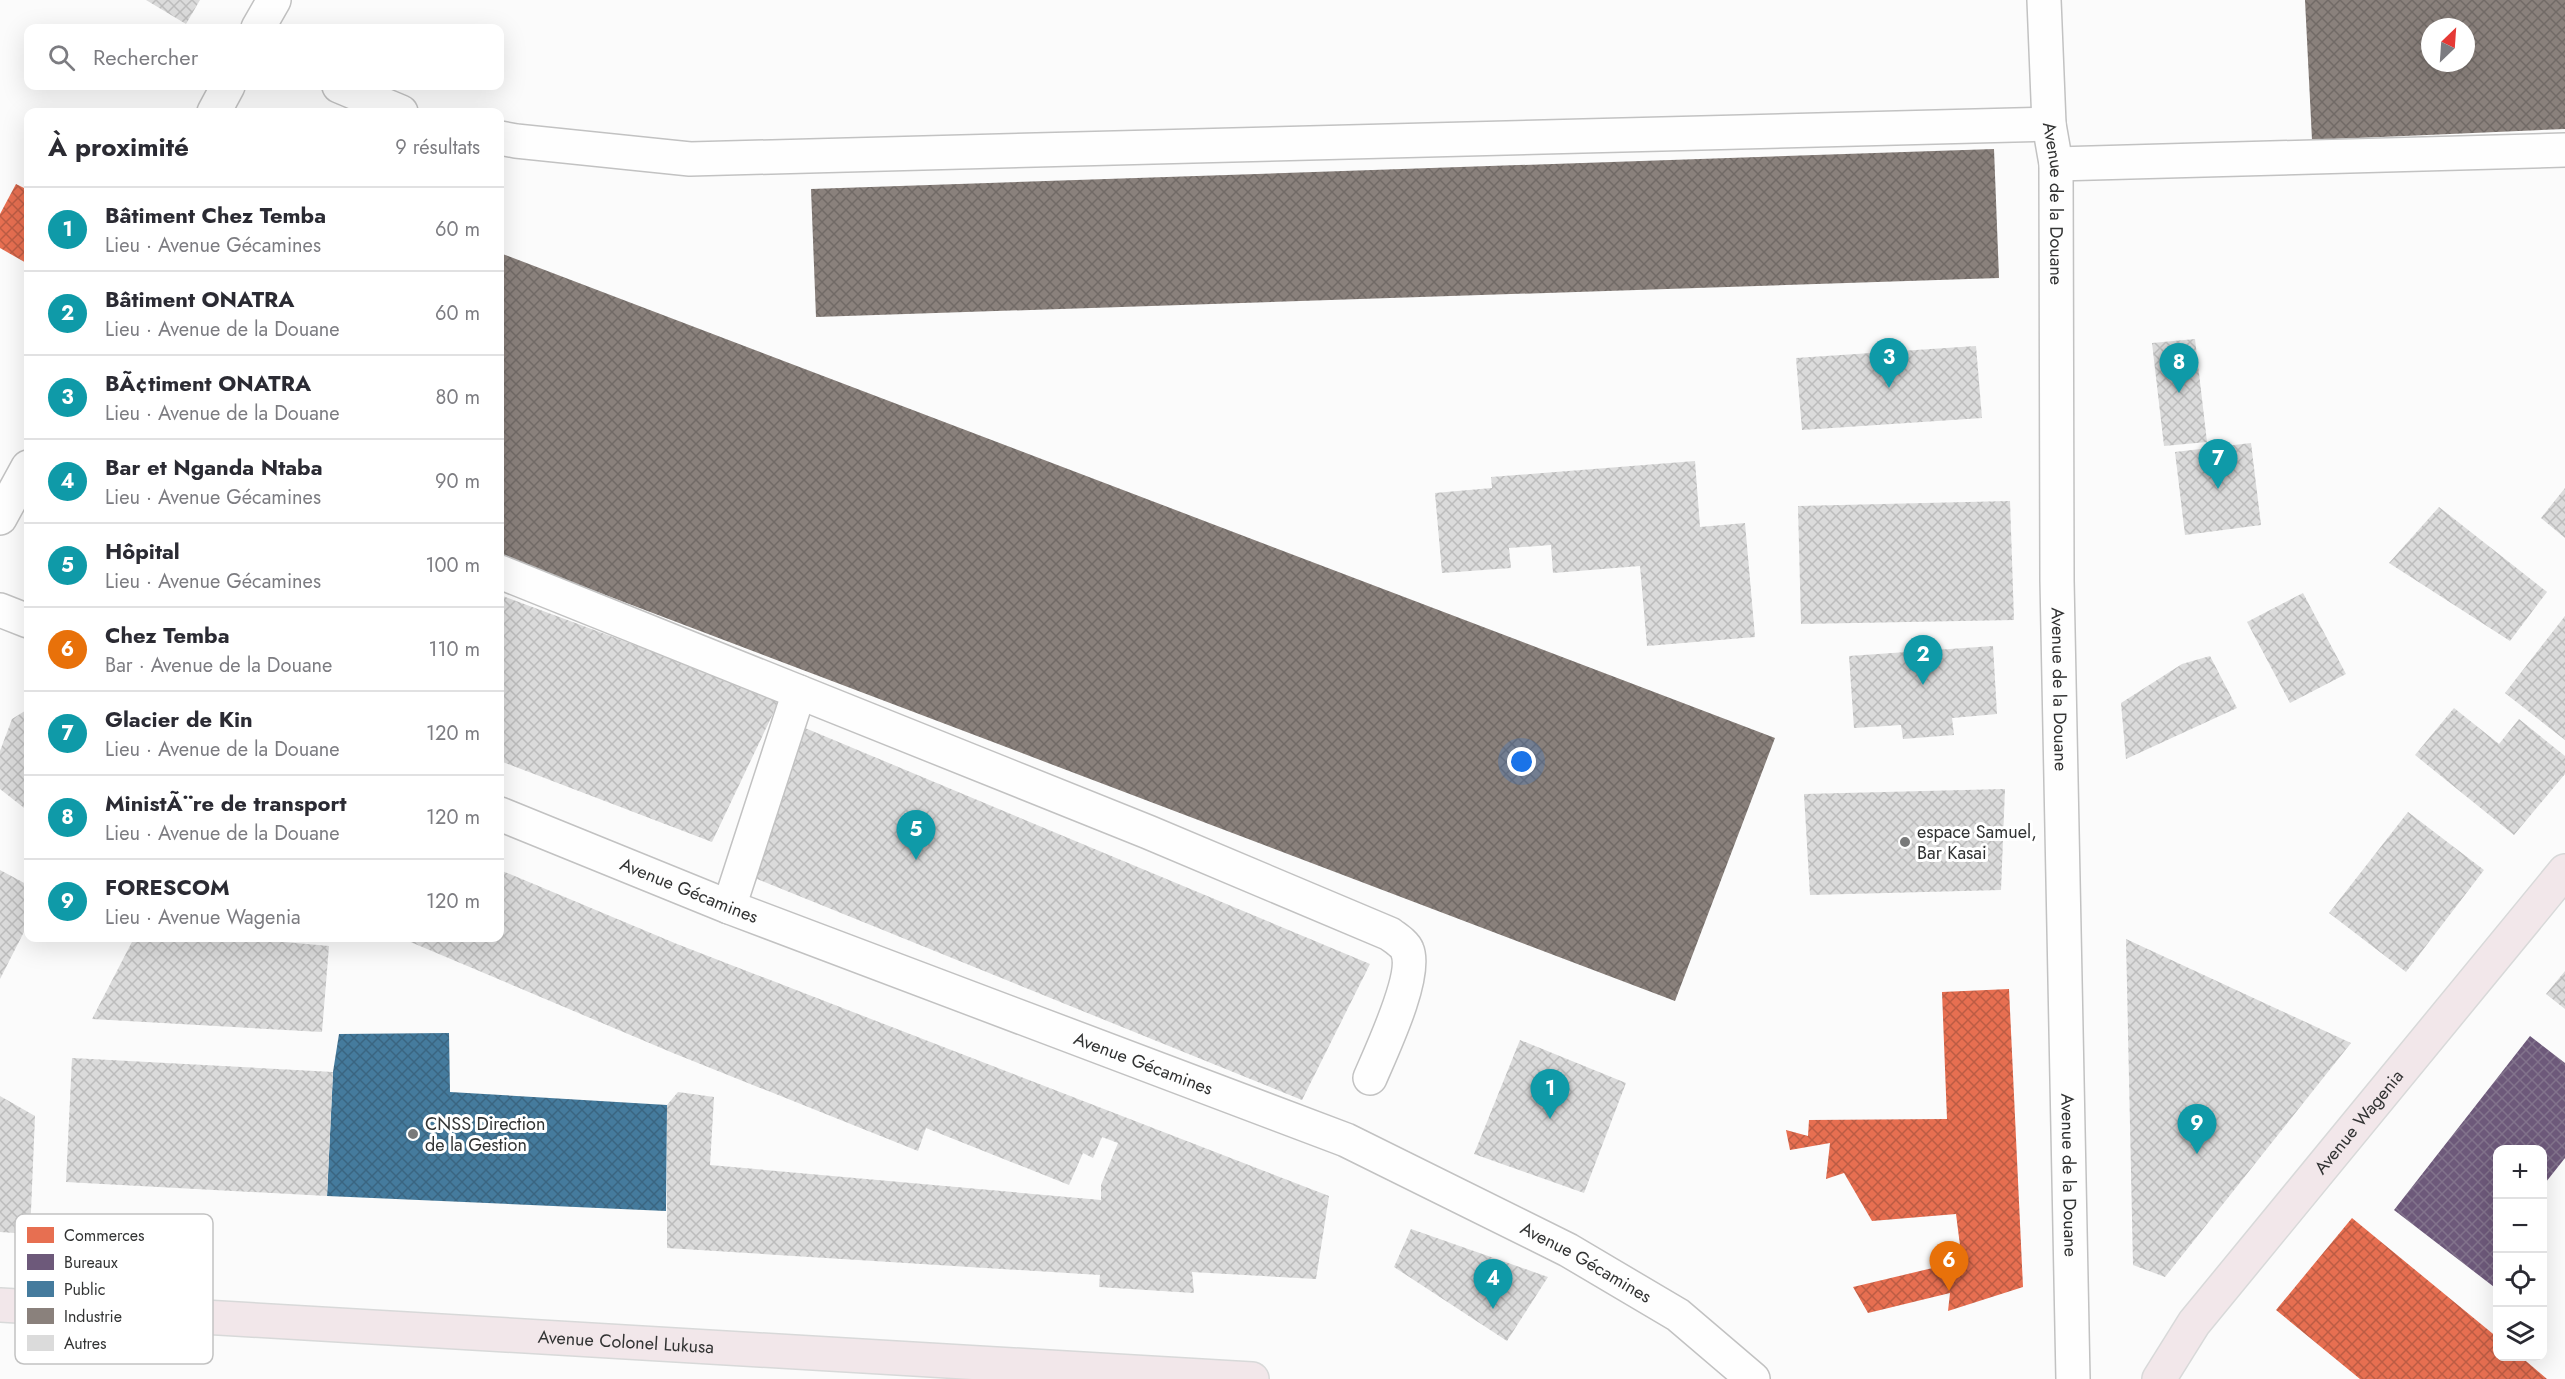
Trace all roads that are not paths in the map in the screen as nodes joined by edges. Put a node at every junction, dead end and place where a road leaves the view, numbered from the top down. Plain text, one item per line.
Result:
1 (274, 0) edge
2 (2044, 0) edge
3 (260, 24) edge
4 (226, 90) edge
5 (349, 90) edge
6 (216, 108) edge
7 (391, 108) edge
8 (2049, 124) junction
9 (504, 139) edge
10 (2565, 150) edge
11 (2056, 164) junction
12 (24, 474) edge
13 (0, 518) edge
14 (504, 574) edge
15 (0, 610) edge
16 (24, 619) edge
17 (799, 692) junction
18 (504, 816) edge
19 (2565, 871) edge
20 (729, 907) junction
21 (1370, 1078) dead end
22 (0, 1305) edge
23 (15, 1306) edge
24 (213, 1318) edge
25 (1252, 1379) edge
26 (1753, 1379) edge
27 (2073, 1379) edge
28 (2159, 1379) edge

1 - 3 street
2 - 8 street, Avenue de la Douane
4 - 6 street
5 - 7 street
8 - 9 street
8 - 11 street, Avenue de la Douane
10 - 11 street
11 - 27 street, Avenue de la Douane
12 - 13 street
14 - 17 street
15 - 16 street
17 - 20 street
17 - 21 street
18 - 20 street, Avenue Gécamines
19 - 28 main road, Avenue Wagenia
20 - 26 street, Avenue Gécamines
22 - 23 main road, Avenue Colonel Lukusa
24 - 25 main road, Avenue Colonel Lukusa

